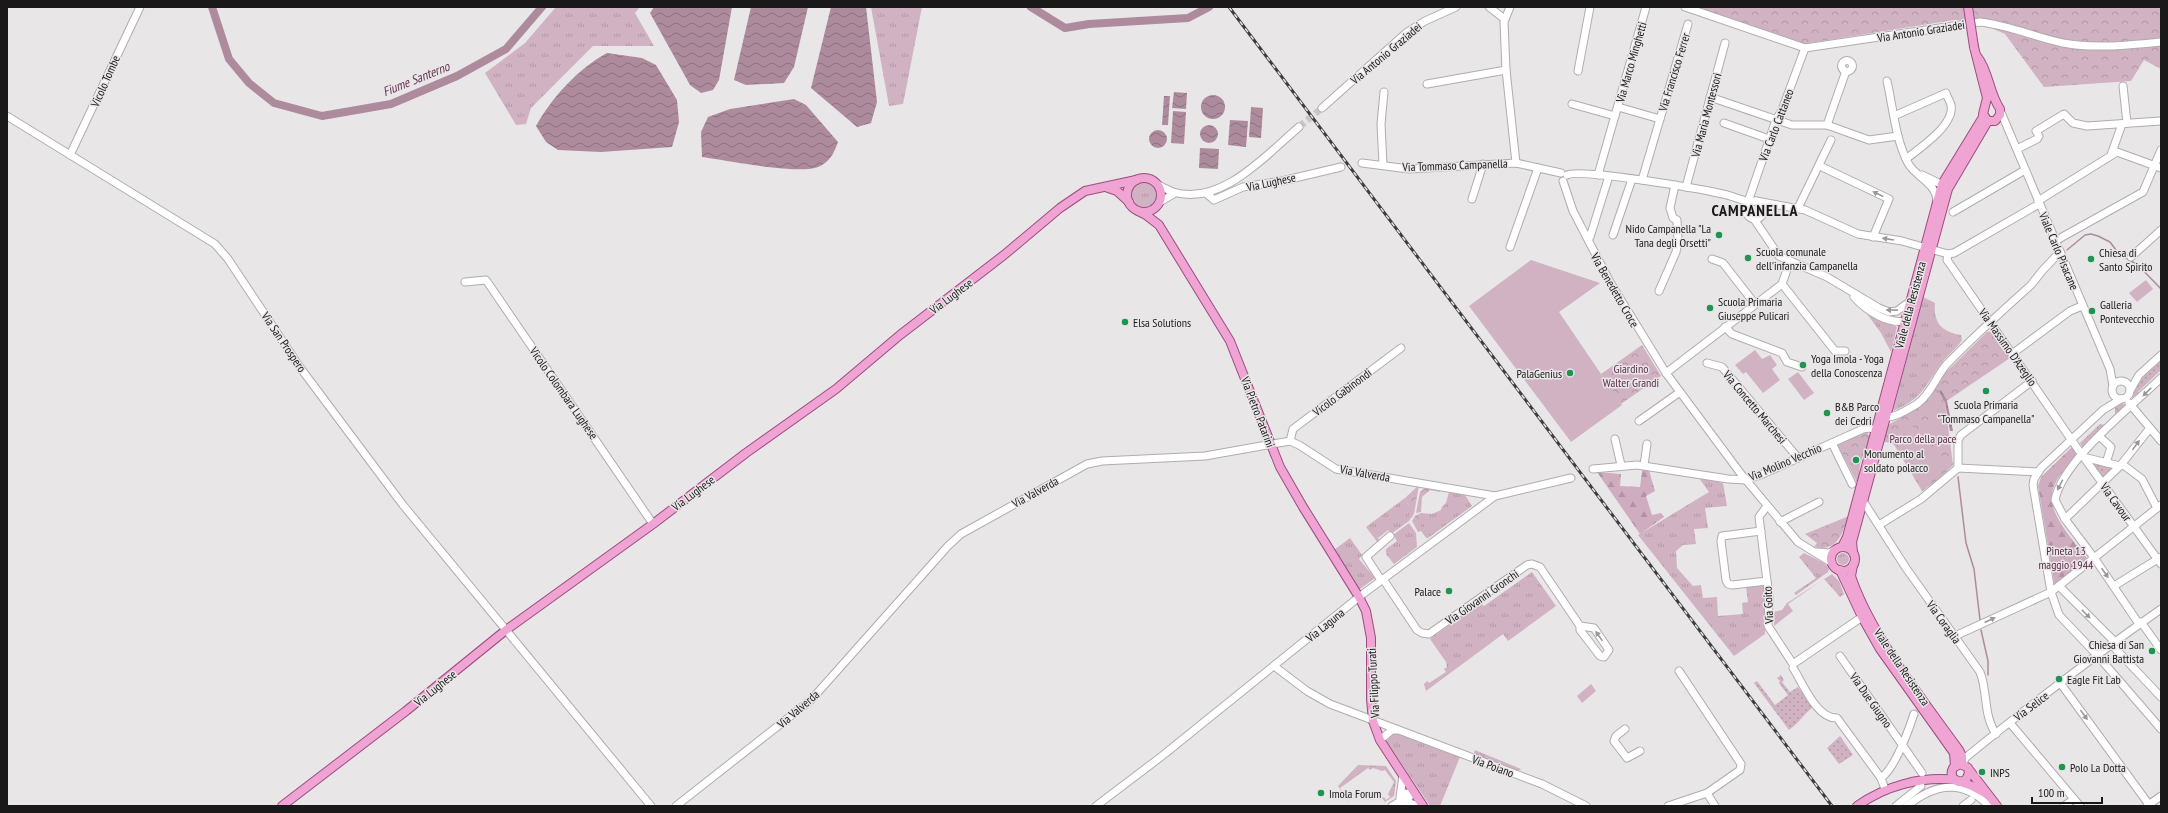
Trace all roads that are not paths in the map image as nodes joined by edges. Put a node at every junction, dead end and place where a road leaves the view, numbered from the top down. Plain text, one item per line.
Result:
1 (140, 7) edge
2 (1456, 7) edge
3 (1490, 7) edge
4 (1500, 7) edge
5 (1590, 7) edge
6 (1646, 7) edge
7 (1685, 7) edge
8 (1968, 7) edge
9 (1506, 13) edge
10 (1688, 24) dead end
11 (2161, 42) edge
12 (1726, 43) dead end
13 (1805, 48) junction
14 (1976, 52) junction
15 (1506, 70) junction
16 (1578, 71) dead end
17 (1846, 71) dead end
18 (1980, 74) junction
19 (1888, 81) dead end
20 (1427, 84) dead end
21 (1989, 84) junction
22 (2123, 86) dead end
23 (1384, 92) dead end
24 (1710, 97) junction
25 (1572, 104) dead end
26 (1618, 107) junction
27 (1998, 107) junction
28 (1322, 108) tunnel mouth
29 (7, 116) edge
30 (1615, 116) junction
31 (1894, 116) junction
32 (1987, 117) junction
33 (1660, 119) junction
34 (1776, 120) junction
35 (2161, 121) edge
36 (1724, 123) dead end
37 (2125, 124) junction
38 (1827, 125) junction
39 (1299, 127) tunnel mouth
40 (2009, 132) junction
41 (1898, 136) junction
42 (1769, 139) junction
43 (1831, 140) dead end
44 (2017, 150) junction
45 (2161, 150) edge
46 (70, 155) junction
47 (2111, 155) junction
48 (1906, 159) junction
49 (1362, 163) dead end
50 (1516, 163) junction
51 (1483, 164) junction
52 (1383, 165) junction
53 (1820, 166) junction
54 (1341, 167) dead end
55 (2158, 167) edge
56 (1538, 168) junction
57 (2025, 170) junction
58 (1920, 174) junction
59 (1598, 175) junction
60 (1562, 176) junction
61 (1608, 176) junction
62 (1632, 179) junction
63 (1136, 180) junction
64 (1642, 180) junction
65 (1928, 183) junction
66 (1157, 184) junction
67 (1675, 185) junction
68 (1107, 187) junction
69 (1686, 187) junction
70 (1944, 187) junction
71 (1175, 193) junction
72 (1206, 193) junction
73 (1732, 197) junction
74 (1472, 199) dead end
75 (1752, 202) junction
76 (2039, 202) junction
77 (1130, 204) junction
78 (1159, 204) junction
79 (1778, 205) junction
80 (1937, 205) junction
81 (1798, 208) junction
82 (1746, 210) junction
83 (1138, 211) junction
84 (1953, 212) dead end
85 (1763, 214) junction
86 (1754, 219) junction
87 (1159, 225) junction
88 (1762, 230) junction
89 (2161, 230) edge
90 (1613, 235) dead end
91 (1590, 237) dead end
92 (1873, 237) junction
93 (2055, 241) junction
94 (1510, 247) dead end
95 (1929, 249) junction
96 (2060, 252) junction
97 (1948, 254) junction
98 (2131, 258) dead end
99 (1712, 259) dead end
100 (1790, 261) junction
101 (465, 282) dead end
102 (1782, 284) junction
103 (1659, 291) dead end
104 (1850, 292) junction
105 (1912, 300) junction
106 (1755, 304) junction
107 (2082, 306) junction
108 (1907, 321) junction
109 (1990, 322) junction
110 (1725, 327) junction
111 (1401, 348) dead end
112 (1845, 351) dead end
113 (2012, 354) junction
114 (2161, 355) edge
115 (1707, 363) dead end
116 (1802, 367) dead end
117 (2110, 370) junction
118 (1666, 373) junction
119 (2139, 375) junction
120 (2161, 378) edge
121 (2032, 381) junction
122 (2122, 381) junction
123 (2113, 389) junction
124 (1680, 392) junction
125 (2126, 395) junction
126 (2134, 404) junction
127 (2103, 410) junction
128 (1886, 417) junction
129 (1639, 421) dead end
130 (2150, 428) junction
131 (1876, 430) junction
132 (2100, 437) junction
133 (1615, 439) dead end
134 (2072, 439) junction
135 (1290, 441) junction
136 (2161, 441) edge
137 (1832, 443) junction
138 (1647, 444) dead end
139 (1271, 446) junction
140 (2083, 456) junction
141 (1798, 458) junction
142 (2106, 463) junction
143 (1621, 465) junction
144 (1644, 465) junction
145 (2121, 465) junction
146 (1958, 468) junction
147 (1593, 469) dead end
148 (2038, 472) junction
149 (1571, 478) dead end
150 (1746, 480) junction
151 (2103, 483) junction
152 (1852, 484) dead end
153 (1495, 496) junction
154 (1863, 501) junction
155 (1819, 502) dead end
156 (1767, 506) junction
157 (2159, 506) edge
158 (1873, 517) junction
159 (1858, 519) junction
160 (2065, 519) junction
161 (1780, 522) junction
162 (653, 524) junction
163 (1879, 525) junction
164 (2134, 526) junction
165 (1760, 531) junction
166 (1390, 536) dead end
167 (1838, 549) junction
168 (1812, 552) junction
169 (1853, 552) junction
170 (2095, 559) junction
171 (2160, 560) edge
172 (1832, 563) junction
173 (1853, 565) junction
174 (1840, 570) junction
175 (1382, 580) junction
176 (1767, 582) junction
177 (2060, 586) junction
178 (2114, 586) junction
179 (2051, 592) junction
180 (1359, 597) junction
181 (2161, 609) edge
182 (1862, 617) junction
183 (2140, 623) junction
184 (1584, 627) junction
185 (506, 630) junction
186 (1955, 636) junction
187 (2112, 642) junction
188 (2161, 650) edge
189 (1840, 656) dead end
190 (2098, 656) junction
191 (1274, 666) junction
192 (1793, 668) dead end
193 (1679, 671) dead end
194 (2061, 684) junction
195 (2161, 697) edge
196 (1914, 714) dead end
197 (1373, 721) junction
198 (2010, 723) junction
199 (1625, 729) dead end
200 (2161, 729) edge
201 (1399, 730) junction
202 (1996, 734) junction
203 (1380, 740) junction
204 (1902, 745) junction
205 (1640, 751) dead end
206 (1960, 767) junction
207 (1922, 772) dead end
208 (1403, 776) junction
209 (1881, 778) junction
210 (1931, 779) junction
211 (1958, 781) junction
212 (1920, 786) dead end
213 (1885, 790) junction
214 (1413, 792) junction
215 (1707, 793) junction
216 (2161, 796) edge
217 (2074, 799) junction
218 (1971, 800) dead end
219 (1399, 802) edge
220 (1989, 802) edge
221 (282, 806) edge
222 (651, 806) edge
223 (676, 806) edge
224 (1096, 806) edge
225 (1422, 806) edge
226 (1586, 806) edge
227 (1668, 806) edge
228 (1715, 806) edge
229 (1857, 806) edge
230 (1896, 806) edge
231 (1907, 806) edge
232 (1963, 806) edge
233 (1997, 806) edge
234 (2064, 806) edge
235 (2080, 806) edge
236 (2149, 806) edge

1 - 46 street, Vicolo Tombe
2 - 28 street, Via Antonio Graziadei
3 - 9 street
4 - 9 street
5 - 16 street
6 - 26 street, Via Marco Minghetti
7 - 13 street, Via Antonio Graziadei
8 - 14 main road, Viale Carlo Pisacane, bridge
9 - 15 street
10 - 33 street, Via Francisco Ferrer
11 - 13 street, Via Antonio Graziadei
12 - 24 street, Via Maria Montessori
13 - 34 street, Via Carlo Cattaneo
14 - 18 main road, Viale Carlo Pisacane
14 - 21 main road, Viale Carlo Pisacane
15 - 20 street
15 - 50 street
17 - 38 street
18 - 21 main road
18 - 32 main road, Viale Carlo Pisacane
19 - 31 street
21 - 27 main road, Viale Carlo Pisacane
22 - 37 street
23 - 52 street
24 - 34 street
24 - 69 street, Via Maria Montessori
25 - 30 street, Via Marco Minghetti
26 - 30 street, Via Marco Minghetti
26 - 33 street, Via Francisco Ferrer
27 - 32 main road
27 - 32 main road
27 - 40 street, Viale Carlo Pisacane
29 - 46 street, Via San Prospero
30 - 59 street, Via Marco Minghetti
31 - 41 street
31 - 48 street
32 - 40 street, Viale Carlo Pisacane
32 - 70 main road, Viale della Resistenza
33 - 64 street, Via Francisco Ferrer
34 - 38 street
34 - 42 street, Via Carlo Cattaneo
35 - 37 street
36 - 42 street
37 - 44 street
37 - 47 street
38 - 41 street
39 - 72 street
40 - 44 street, Viale Carlo Pisacane
41 - 48 street
42 - 75 street, Via Carlo Cattaneo
43 - 53 street
44 - 57 street, Viale Carlo Pisacane
45 - 55 street
46 - 185 street, Via San Prospero
47 - 55 street
47 - 76 street
48 - 58 street
49 - 52 street, Via Tommaso Campanella
50 - 51 street, Via Tommaso Campanella
50 - 56 street, Via Tommaso Campanella
51 - 52 street, Via Tommaso Campanella
51 - 74 street
53 - 81 street
92 -> 53 street
54 - 72 street, Via Lughese
55 - 93 street
56 - 60 street, Via Tommaso Campanella
56 - 94 street
57 - 76 street, Viale Carlo Pisacane
57 - 84 street
58 - 65 street
58 - 70 street
59 - 60 street, Via Tommaso Campanella
59 - 61 street, Via Tommaso Campanella
60 - 118 street, Via Benedetto Croce
61 - 62 street, Via Tommaso Campanella
61 - 91 street
62 - 64 street, Via Tommaso Campanella
62 - 90 street
63 - 66 main road, Via Lughese
63 - 68 main road, Via Lughese
63 - 77 main road
64 - 67 street, Via Tommaso Campanella
65 - 70 street
65 - 80 street
66 - 71 street
66 - 78 main road
67 - 69 street, Via Tommaso Campanella
67 - 103 street
68 - 77 main road
68 - 162 main road, Via Lughese
69 - 73 street, Via Tommaso Campanella
70 - 80 main road, Viale della Resistenza
70 - 95 main road, Viale della Resistenza
71 - 72 street
71 - 78 street
73 - 75 street, Via Tommaso Campanella
73 - 82 street
75 - 79 street, Via Tommaso Campanella
75 - 82 street
75 - 85 street
76 - 93 street, Viale Carlo Pisacane
76 - 97 street
77 - 83 main road
78 - 83 main road
78 - 87 main road, Via Pietro Patarini
79 - 81 street, Via Tommaso Campanella
79 - 85 street
80 - 95 main road, Viale della Resistenza
81 - 92 street, Via Tommaso Campanella
82 - 86 street
83 - 87 main road, Via Pietro Patarini
85 - 86 street
85 - 88 street
86 - 88 street
87 - 139 main road, Via Pietro Patarini
88 - 100 street
89 - 98 street
95 -> 92 street, Via Tommaso Campanella
93 - 96 street, Viale Carlo Pisacane
95 - 97 street, Via Tommaso Campanella
95 - 105 main road, Viale della Resistenza
95 - 108 main road, Viale della Resistenza
96 - 107 street, Viale Carlo Pisacane
96 - 109 street
97 - 109 street, Via Massimo D'Azeglio
99 - 106 street
100 - 102 street
100 - 104 street
101 - 162 street, Vicolo Colombara Lughese
102 - 106 street
102 - 112 street
105 -> 104 street
104 - 108 street
105 - 108 main road, Viale della Resistenza
106 - 110 street
107 - 113 street
107 - 117 street, Viale Carlo Pisacane
108 - 128 main road, Viale della Resistenza
108 - 131 main road, Viale della Resistenza
109 - 113 street, Via Massimo D'Azeglio
109 - 128 street
110 - 116 street
110 - 118 street
111 - 135 street, Vicolo Gabinondi
113 - 121 street, Via Massimo D'Azeglio
114 - 119 street
115 - 141 street, Via Concetto Marchesi
117 - 122 street, Viale Carlo Pisacane
117 - 123 street, Viale Carlo Pisacane
118 - 124 street, Via Benedetto Croce
119 - 122 street
119 - 125 street
120 -> 126 street
121 - 134 street, Via Massimo D'Azeglio
121 - 146 street
122 - 123 street
122 - 125 street, Viale Carlo Pisacane
123 - 125 street
123 - 127 street
124 - 129 street
124 - 150 street, Via Benedetto Croce
125 - 126 street
125 - 127 street
126 - 130 street
126 - 132 street
127 - 134 street
128 - 154 main road, Viale della Resistenza
130 - 136 street
145 -> 130 street
131 - 137 street, Via Molino Vecchio
131 - 167 main road, Viale della Resistenza
132 - 140 street
132 - 142 street
133 - 143 street
134 - 140 street, Via Cavour
134 - 148 street
135 - 139 street, Via Valverda
135 - 153 street, Via Valverda
137 - 141 street, Via Molino Vecchio
137 - 152 street
138 - 144 street
139 - 180 main road, Via Pietro Patarini
139 - 223 street, Via Valverda
140 - 142 street
140 - 151 street, Via Cavour
140 -> 160 street
141 - 150 street, Via Molino Vecchio
142 - 145 street
143 - 144 street, Via Molino Vecchio
143 - 147 street, Via Molino Vecchio
144 - 150 street, Via Molino Vecchio
145 - 151 street
145 - 157 street
146 - 148 street
146 - 163 street
148 - 179 street
149 - 153 street, Via Laguna
150 - 156 street, Via Benedetto Croce
151 - 160 street
151 - 164 street, Via Cavour
153 - 175 street, Via Laguna
154 - 158 street, Via Coraglia
154 - 159 main road, Viale della Resistenza
155 - 161 street
156 - 161 street, Via Benedetto Croce
156 - 165 street, Via Goito
157 - 164 street
158 - 159 street
158 - 163 street, Via Coraglia
159 - 169 main road, Viale della Resistenza
160 - 170 street
161 - 168 street, Via Benedetto Croce
162 - 185 main road, Via Lughese
163 - 186 street, Via Coraglia
164 - 170 street
164 - 171 street, Via Cavour
165 - 176 street, Via Goito
165 - 176 street
166 - 175 street
167 - 168 street
167 - 169 main road
167 - 172 main road, Viale della Resistenza
168 - 172 street, Via Benedetto Croce
169 - 173 main road, Viale della Resistenza
170 - 177 street
170 -> 178 street
171 - 178 street
172 - 174 main road, Viale della Resistenza
173 - 174 main road
173 - 206 main road, Viale della Resistenza
174 - 182 main road, Viale della Resistenza
175 - 180 street, Via Laguna
175 - 184 street, Via Giovanni Gronchi
176 - 182 street, Via Goito
177 - 179 street
177 -> 187 street
178 - 183 street
186 -> 179 street
179 - 190 street
180 - 191 street, Via Laguna
180 - 197 main road, Via Filippo Turati
181 - 183 street, Via Selice
182 - 206 main road, Viale della Resistenza
183 - 187 street, Via Selice
183 - 188 street
184 -> 184 street, Via Giovanni Gronchi
185 - 221 main road, Via Lughese
185 - 222 street
186 - 202 street, Via Coraglia
187 - 190 street, Via Selice
187 - 195 street
189 - 204 street, Via Due Giugno
190 - 194 street, Via Selice
190 - 200 street
191 - 197 street, Via Poiano
191 - 224 street, Via Laguna
192 - 209 street
193 - 215 street
194 - 198 street, Via Selice
194 -> 236 street
196 - 204 street, Via Due Giugno
197 - 201 street, Via Poiano
197 - 203 main road, Via Filippo Turati
198 - 202 street, Via Selice
198 - 217 street
199 - 205 street
201 - 203 street
201 - 226 street, Via Poiano
202 - 206 street, Via Selice
203 - 208 main road, Via Filippo Turati
204 - 207 street, Via Due Giugno
204 - 209 street, Via Due Giugno
206 - 210 main road, Via Selice
206 - 211 main road
206 - 211 main road
206 - 220 main road
208 - 214 main road, Via Filippo Turati
208 - 219 street
209 - 213 street
210 - 211 main road, Via Selice
210 - 213 main road, Via Selice
211 - 220 main road
212 - 230 street
213 - 229 main road, Via Selice
214 - 219 street
214 - 225 main road, Via Filippo Turati
215 - 227 street
215 - 228 street
216 - 236 street
217 - 234 street
217 - 235 street
218 - 232 street
219 - 225 street
220 - 231 street
220 - 233 main road

